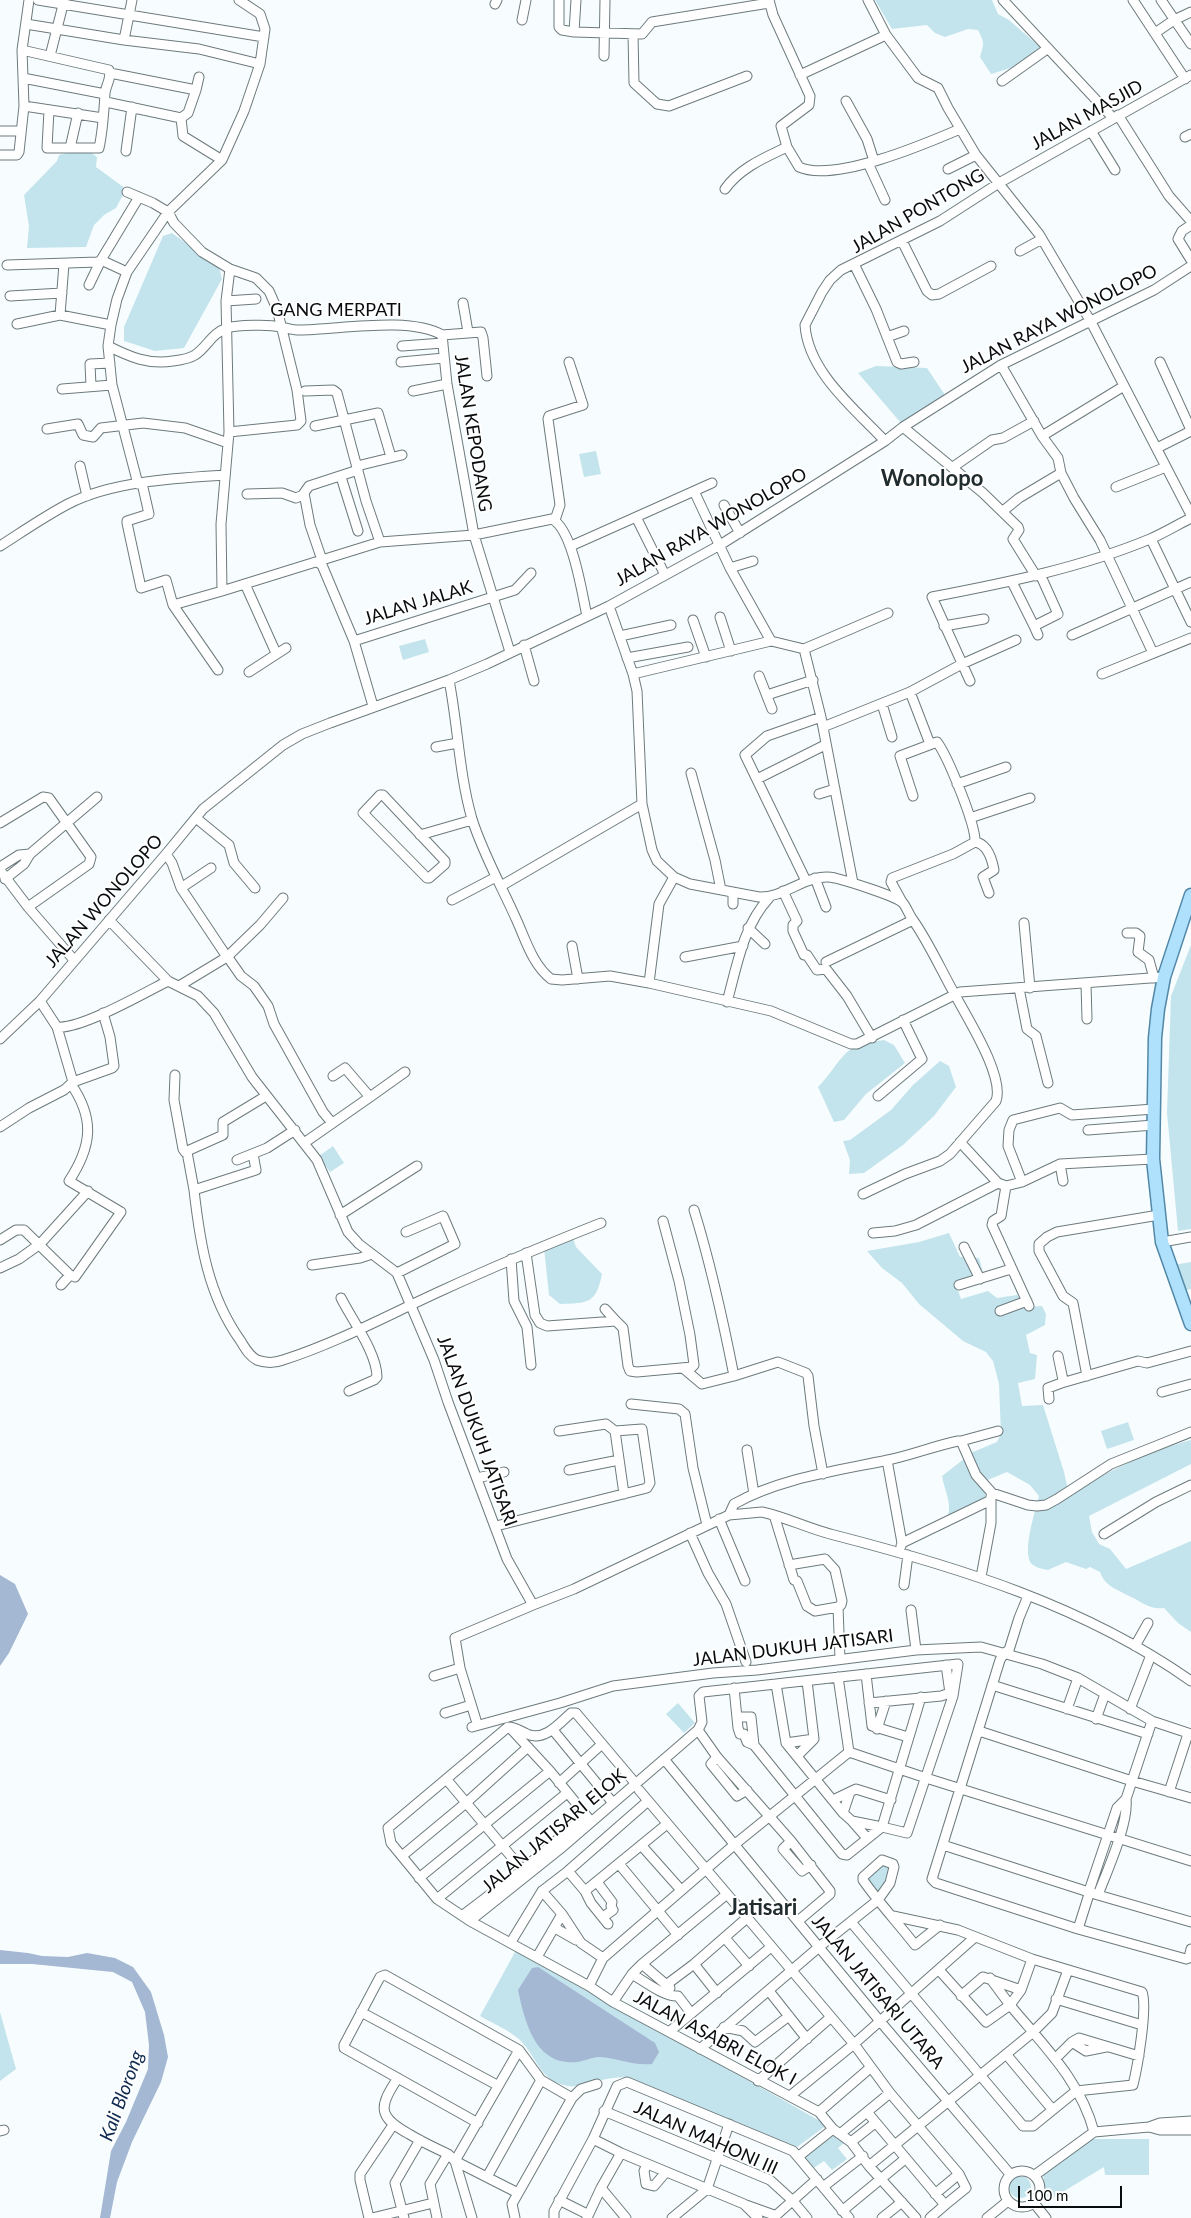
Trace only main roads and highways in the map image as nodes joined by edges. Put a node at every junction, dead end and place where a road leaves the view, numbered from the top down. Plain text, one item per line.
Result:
1 (1191, 895) edge
2 (1191, 1324) edge

1 - 2 main road

